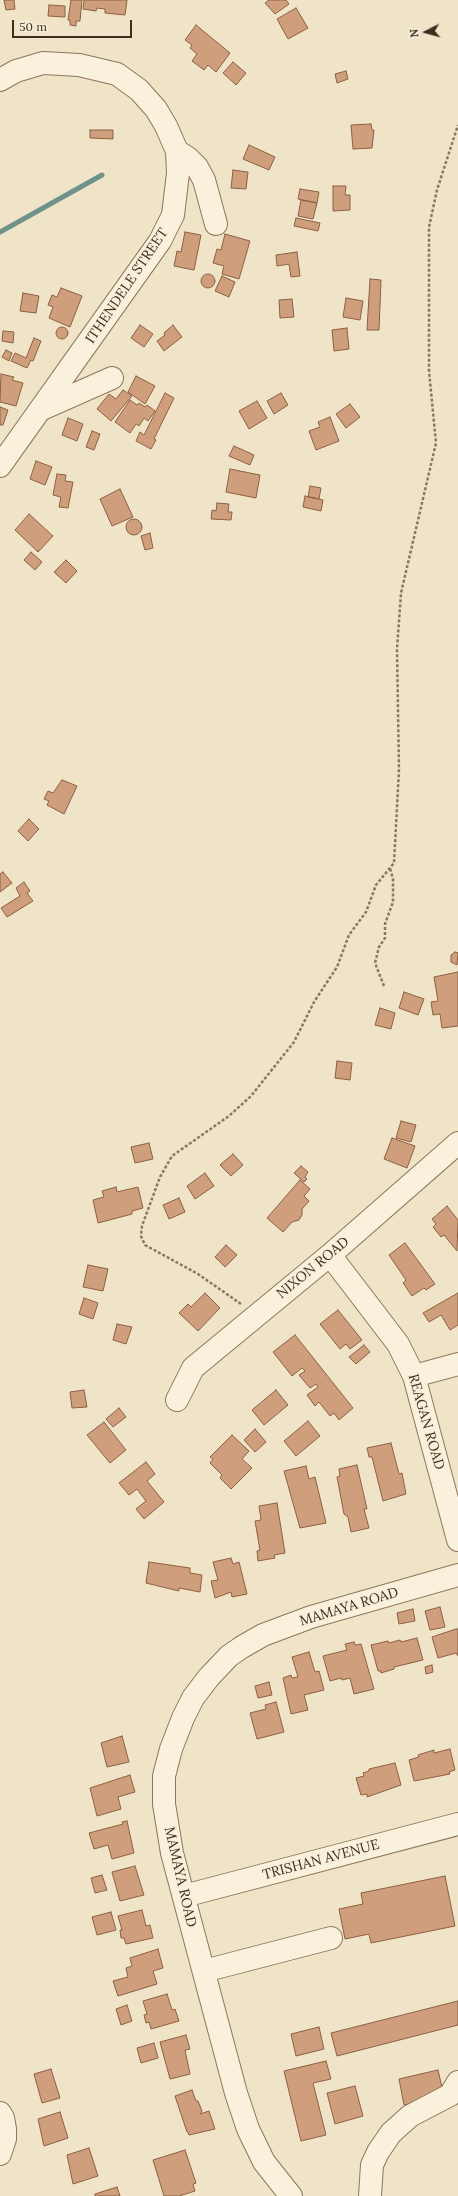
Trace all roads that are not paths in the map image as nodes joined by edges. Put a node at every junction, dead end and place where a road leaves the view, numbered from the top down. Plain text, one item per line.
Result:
1 (0, 80) edge
2 (177, 151) junction
3 (216, 224) dead end
4 (112, 378) dead end
5 (42, 409) junction
6 (0, 466) edge
7 (458, 1143) edge
8 (330, 1255) junction
9 (458, 1364) edge
10 (414, 1376) junction
11 (177, 1400) dead end
12 (458, 1540) edge
13 (458, 1576) edge
14 (458, 1824) edge
15 (184, 1896) junction
16 (331, 1938) dead end
17 (204, 1971) junction
18 (458, 2082) edge
19 (0, 2113) edge
20 (0, 2154) edge
21 (291, 2196) edge
22 (370, 2196) edge

1 - 2 street, ITHENDELE STREET
2 - 3 street, ITHENDELE STREET
2 - 5 street, ITHENDELE STREET
4 - 5 street, ITHENDELE STREET
5 - 6 street, ITHENDELE STREET
7 - 8 street, NIXON ROAD
8 - 10 street, REAGAN ROAD
8 - 11 street, NIXON ROAD
9 - 10 street
10 - 12 street, REAGAN ROAD
13 - 15 street, MAMAYA ROAD
14 - 15 street, TRISHAN AVENUE
15 - 17 street, MAMAYA ROAD
16 - 17 street
17 - 21 street, MAMAYA ROAD
18 - 22 street
19 - 20 street

